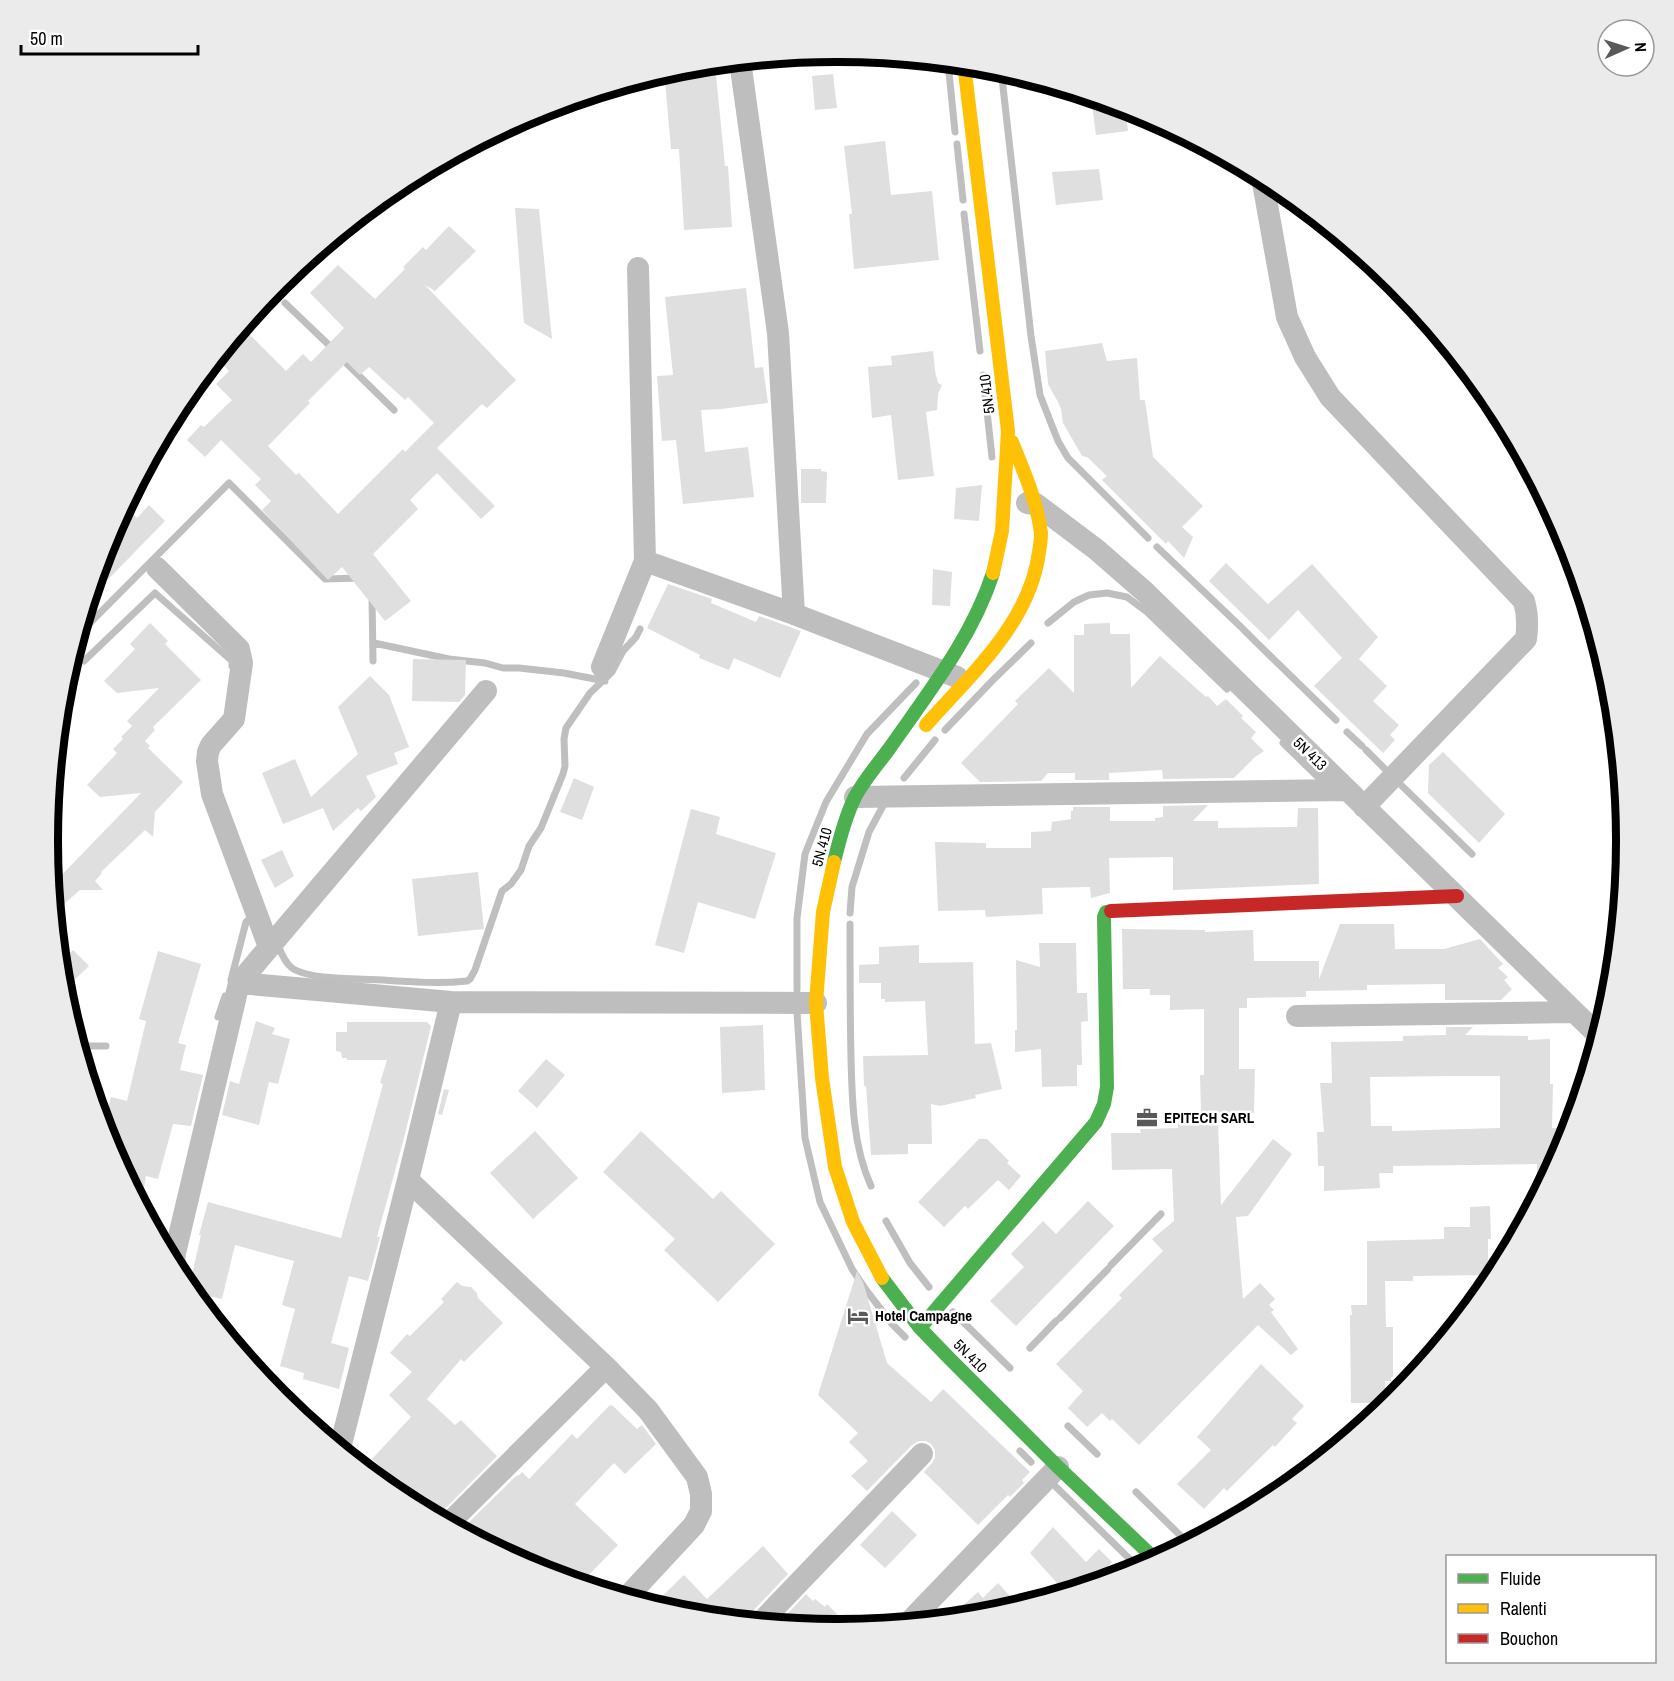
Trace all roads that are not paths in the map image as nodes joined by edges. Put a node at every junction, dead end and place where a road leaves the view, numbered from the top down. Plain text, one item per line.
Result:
1 (741, 68) edge
2 (965, 73) edge
3 (1264, 189) edge
4 (638, 267) dead end
5 (1008, 431) junction
6 (1005, 499) junction
7 (1036, 504) junction
8 (645, 561) junction
9 (157, 568) dead end
10 (794, 614) junction
11 (602, 668) dead end
12 (943, 672) junction
13 (967, 680) junction
14 (486, 691) dead end
15 (868, 778) junction
16 (1346, 790) junction
17 (855, 797) junction
18 (1364, 807) junction
19 (1457, 896) junction
20 (269, 947) junction
21 (239, 983) junction
22 (451, 1002) junction
23 (816, 1003) junction
24 (1574, 1012) junction
25 (1297, 1016) dead end
26 (1592, 1029) edge
27 (408, 1180) junction
28 (176, 1250) edge
29 (920, 1328) junction
30 (606, 1367) junction
31 (342, 1441) edge
32 (922, 1454) dead end
33 (1058, 1467) junction
34 (453, 1518) edge
35 (1149, 1554) edge
36 (633, 1591) edge
37 (916, 1614) edge
38 (768, 1615) edge

1 - 10 street
2 - 5 street, 5N.410
3 - 18 street
4 - 8 street
5 - 6 street, 5N.410
5 - 7 street
6 - 7 street, 5N 413
6 - 12 street, 5N.410
7 - 13 street
7 - 16 street, 5N 413
8 - 10 street
8 - 11 street
9 - 20 street
10 - 12 street
12 - 13 street
12 - 15 street, 5N.410
13 - 15 street
14 - 20 street
15 - 17 street, 5N.410
16 - 17 street
16 - 18 street, 5N 413
17 - 23 street, 5N.410
18 - 19 street, 5N 413
19 - 24 street, 5N 413
19 - 29 street
20 - 21 street
21 - 22 street
21 - 28 street
22 - 23 street
22 - 27 street
23 - 29 street, 5N.410
24 - 25 street
24 - 26 street, 5N 413
27 - 30 street
27 - 31 street
29 - 33 street, 5N.410
30 - 34 street
30 - 36 street
32 - 38 street
33 - 35 street, 5N.410
33 - 37 street

